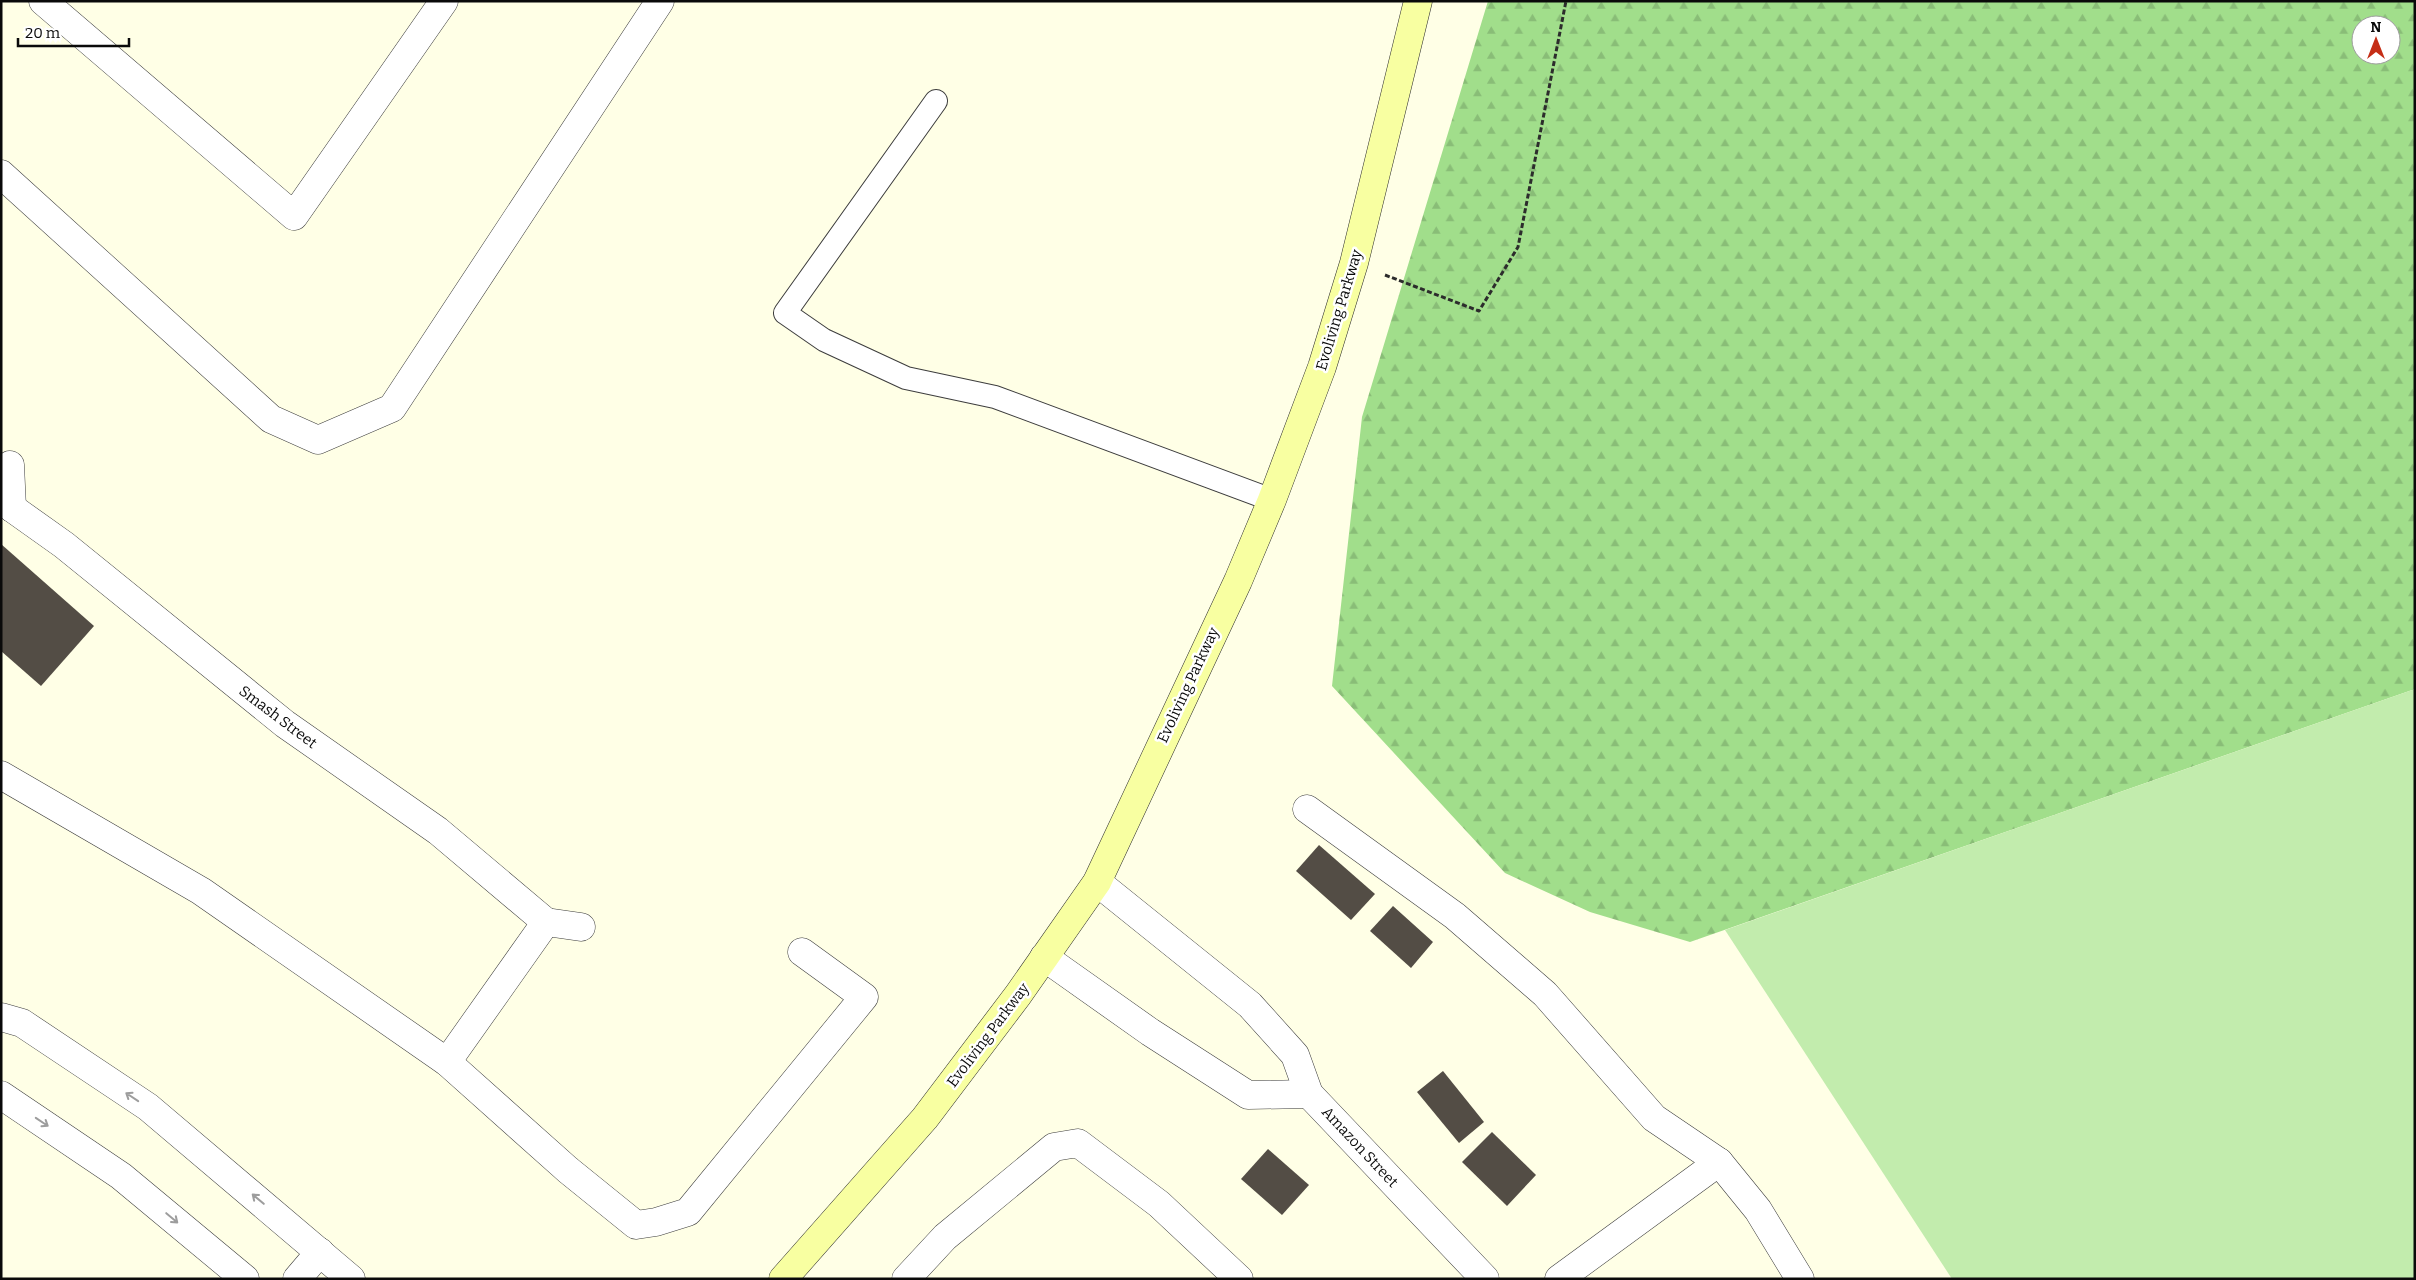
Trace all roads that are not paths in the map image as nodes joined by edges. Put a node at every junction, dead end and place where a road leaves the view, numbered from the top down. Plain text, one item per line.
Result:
1 (42, 1) edge
2 (444, 1) edge
3 (660, 1) edge
4 (1418, 1) edge
5 (936, 101) dead end
6 (1, 174) edge
7 (10, 464) dead end
8 (1272, 500) junction
9 (7, 512) edge
10 (1, 776) edge
11 (1307, 809) dead end
12 (1097, 882) junction
13 (546, 922) junction
14 (581, 927) dead end
15 (802, 952) dead end
16 (1044, 957) junction
17 (1, 1017) edge
18 (447, 1062) junction
19 (1309, 1094) junction
20 (1, 1095) edge
21 (1719, 1162) junction
22 (320, 1252) junction
23 (245, 1279) edge
24 (297, 1279) edge
25 (351, 1279) edge
26 (783, 1279) edge
27 (906, 1279) edge
28 (1239, 1279) edge
29 (1485, 1279) edge
30 (1559, 1279) edge
31 (1800, 1279) edge

1 - 2 street
3 - 6 street
4 - 8 street, Evoliving Parkway
5 - 8 lane
7 - 9 street
8 - 12 street, Evoliving Parkway
9 - 13 street, Smash Street
10 - 18 street
11 - 21 street
12 - 16 street, Evoliving Parkway
12 - 19 street, Amazon Street
13 - 14 street
13 - 18 street
15 - 18 street
16 - 19 street
16 - 26 street, Evoliving Parkway
22 -> 17 street
19 - 29 street, Amazon Street
20 -> 23 street
21 - 30 street
21 - 31 street
22 - 24 street
22 - 25 street
27 - 28 street

